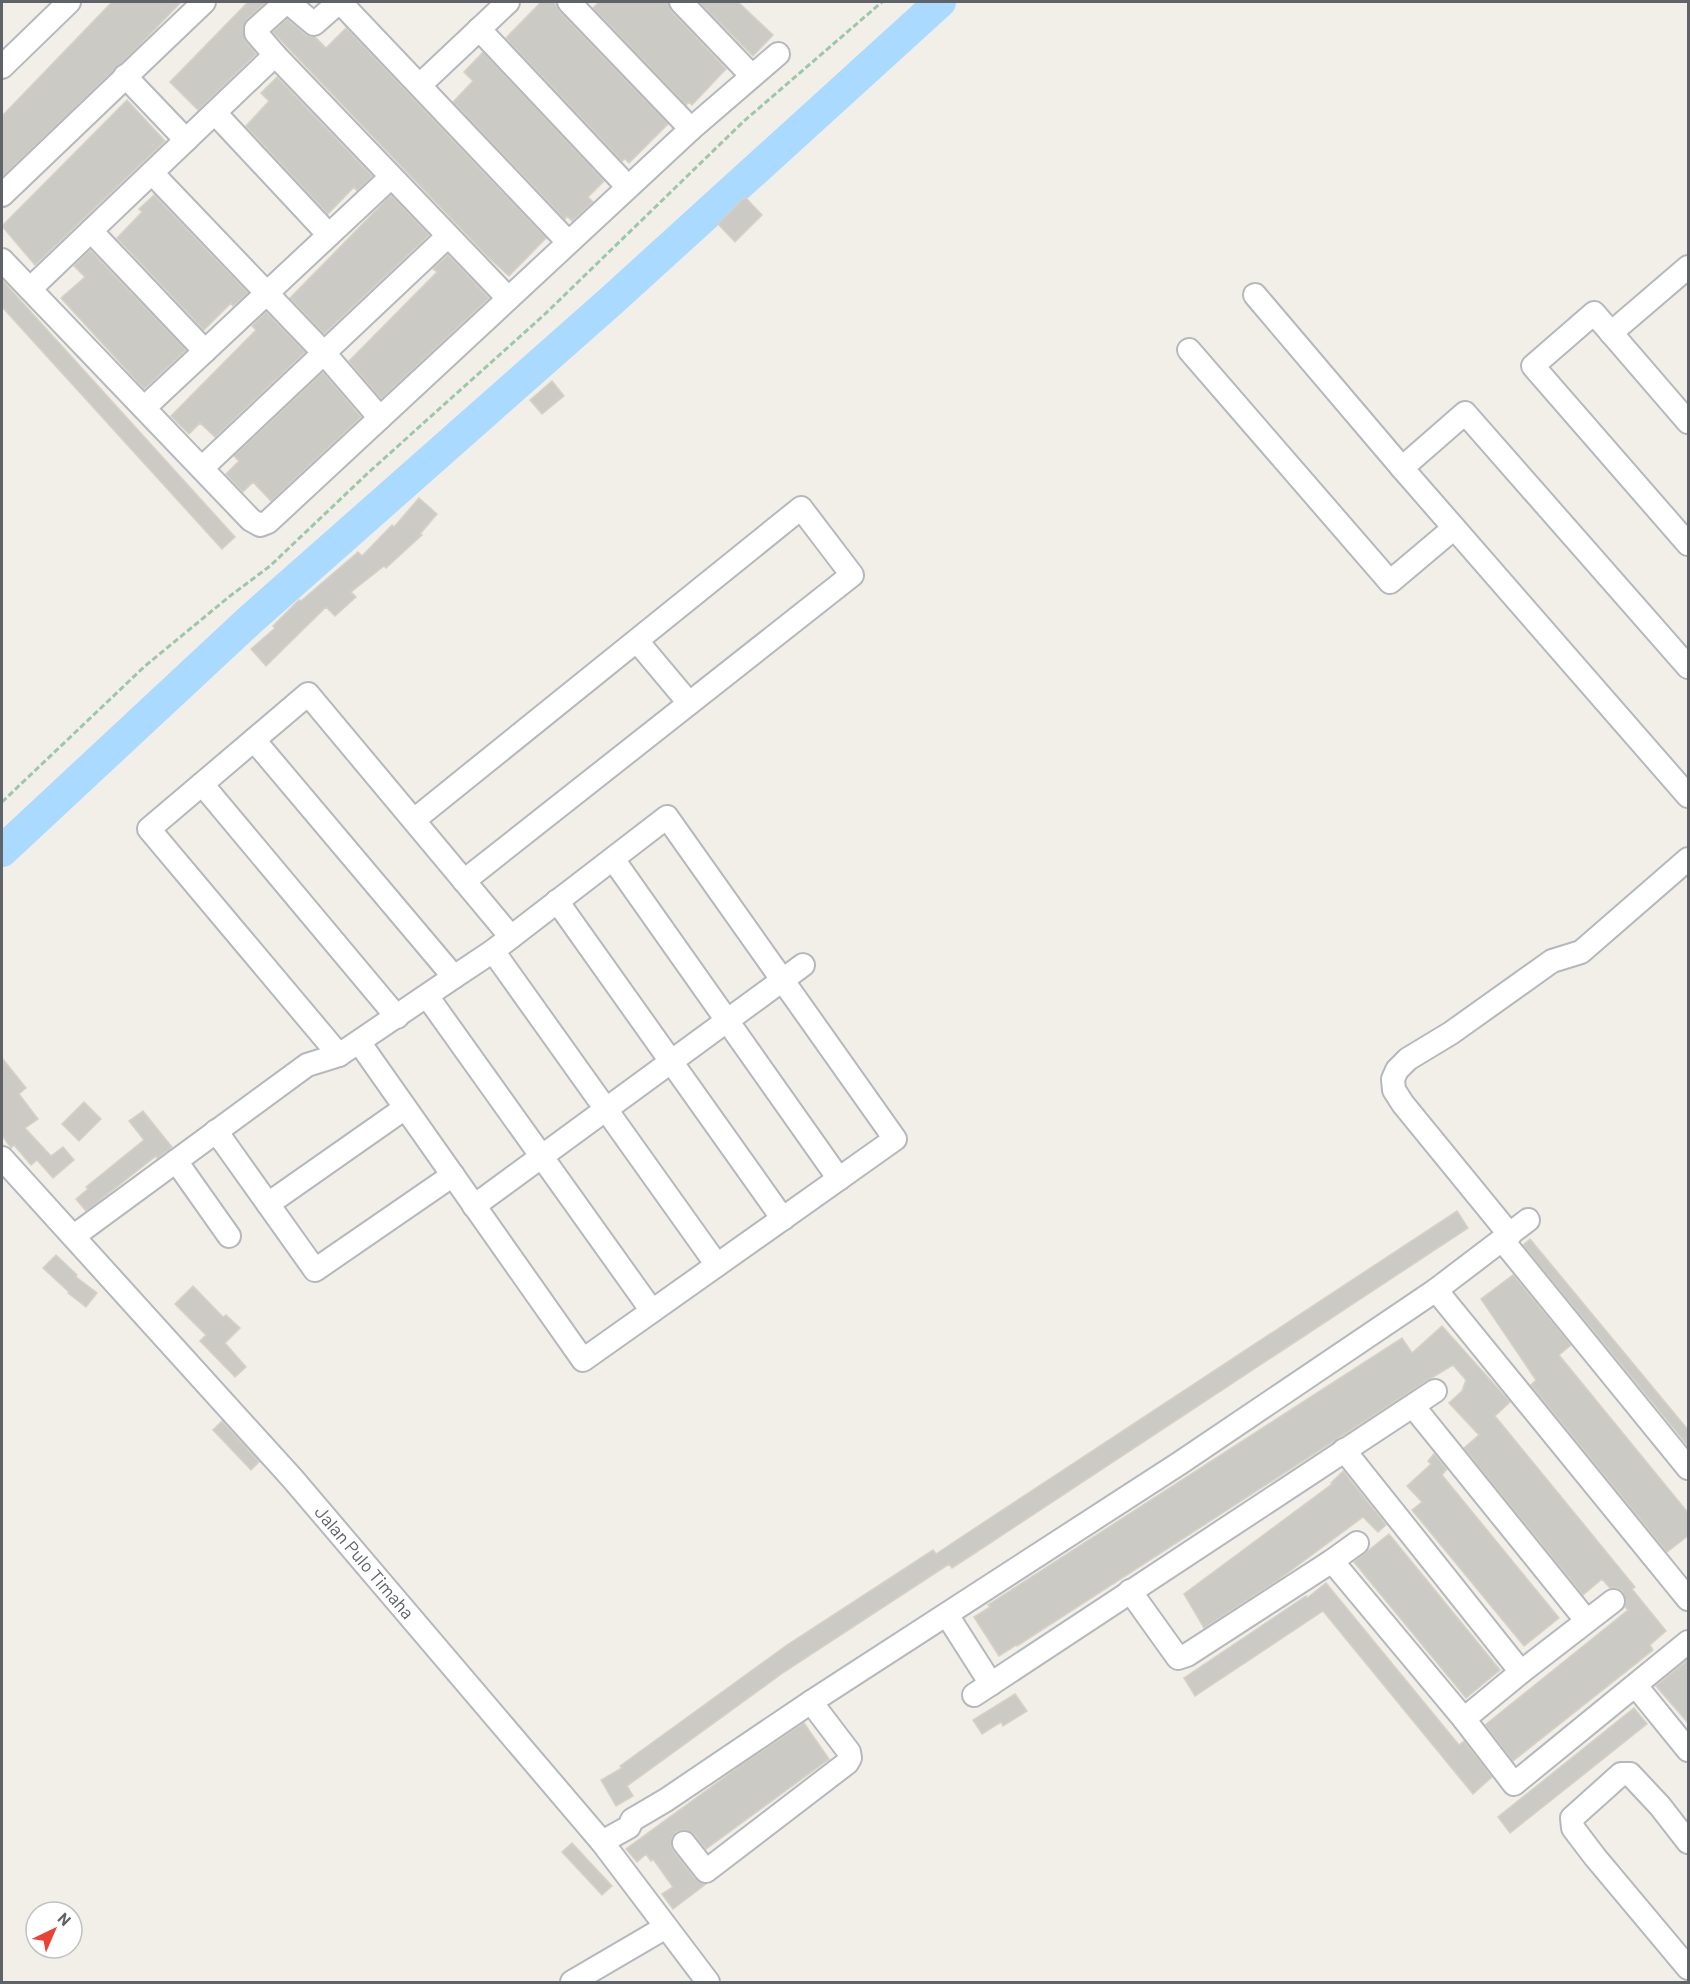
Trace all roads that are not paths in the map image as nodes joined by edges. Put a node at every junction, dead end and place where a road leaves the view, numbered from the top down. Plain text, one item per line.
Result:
1 (204, 2) edge
2 (339, 2) edge
3 (508, 2) edge
4 (681, 2) edge
5 (55, 6) edge
6 (575, 6) edge
7 (479, 29) junction
8 (778, 54) dead end
9 (275, 55) junction
10 (2, 66) edge
11 (125, 76) junction
12 (752, 76) junction
13 (420, 85) junction
14 (215, 113) junction
15 (691, 129) junction
16 (186, 140) junction
17 (152, 173) junction
18 (392, 177) junction
19 (628, 187) junction
20 (2, 195) edge
21 (91, 231) junction
22 (329, 235) junction
23 (448, 236) junction
24 (568, 242) junction
25 (2, 260) edge
26 (1689, 267) edge
27 (30, 290) junction
28 (266, 294) junction
29 (1255, 295) dead end
30 (508, 298) junction
31 (1611, 333) junction
32 (1189, 350) dead end
33 (205, 351) junction
34 (324, 353) junction
35 (144, 408) junction
36 (380, 418) junction
37 (1689, 422) edge
38 (202, 468) junction
39 (1402, 468) junction
40 (1454, 528) junction
41 (1689, 544) edge
42 (637, 641) junction
43 (1689, 667) edge
44 (689, 703) junction
45 (254, 740) junction
46 (202, 784) junction
47 (1689, 796) edge
48 (414, 820) junction
49 (613, 859) junction
50 (1689, 859) edge
51 (465, 881) junction
52 (558, 901) junction
53 (511, 937) junction
54 (492, 951) junction
55 (803, 965) dead end
56 (454, 977) junction
57 (783, 980) junction
58 (428, 996) junction
59 (397, 1017) junction
60 (728, 1020) junction
61 (359, 1042) junction
62 (339, 1055) junction
63 (671, 1062) junction
64 (405, 1108) junction
65 (606, 1109) junction
66 (216, 1131) junction
67 (542, 1156) junction
68 (2, 1158) edge
69 (176, 1161) junction
70 (453, 1175) junction
71 (839, 1179) junction
72 (268, 1204) junction
73 (474, 1206) junction
74 (783, 1219) junction
75 (1528, 1220) dead end
76 (74, 1236) junction
77 (229, 1236) dead end
78 (1507, 1238) junction
79 (717, 1265) junction
80 (1436, 1290) junction
81 (652, 1311) junction
82 (1435, 1391) dead end
83 (1413, 1406) junction
84 (1344, 1450) junction
85 (1689, 1468) edge
86 (1357, 1543) dead end
87 (1332, 1561) junction
88 (1680, 1571) edge
89 (1130, 1591) junction
90 (1689, 1599) edge
91 (1613, 1601) dead end
92 (947, 1616) junction
93 (1586, 1620) junction
94 (1689, 1642) edge
95 (1521, 1672) junction
96 (1636, 1686) junction
97 (811, 1702) junction
98 (1464, 1719) junction
99 (1689, 1750) edge
100 (599, 1839) junction
101 (1689, 1842) edge
102 (684, 1844) dead end
103 (666, 1927) junction
104 (1689, 1968) edge
105 (572, 1983) edge
106 (708, 1983) edge

1 - 11 street
2 - 9 street
2 - 13 street
3 - 7 street
4 - 12 street
5 - 10 street
6 - 15 street
7 - 13 street
7 - 19 street
8 - 12 street
9 - 14 street
9 - 18 street
11 - 16 street
11 - 20 street
12 - 15 street
13 - 24 street
14 - 16 street
14 - 22 street
15 - 19 street
16 - 17 street
17 - 21 street
17 - 28 street
18 - 22 street
18 - 23 street
19 - 24 street
21 - 27 street
21 - 33 street
22 - 28 street
23 - 30 street
23 - 34 street
24 - 30 street
25 - 27 street
26 - 31 street
27 - 35 street
28 - 33 street
28 - 34 street
29 - 39 street
30 - 36 street
31 - 37 street
31 - 41 street
32 - 40 street
33 - 35 street
34 - 36 street
34 - 38 street
35 - 38 street
36 - 38 street
39 - 40 street
39 - 43 street
40 - 47 street
42 - 44 street
42 - 44 street
42 - 48 street
44 - 51 street
45 - 46 street
45 - 48 street
45 - 56 street
46 - 59 street
46 - 62 street
48 - 51 street
49 - 52 street
49 - 57 street
49 - 60 street
50 - 78 street
51 - 53 street
52 - 53 street
52 - 63 street
53 - 54 street
54 - 56 street
54 - 65 street
55 - 57 street
56 - 58 street
57 - 60 street
57 - 71 street
58 - 59 street
58 - 67 street
59 - 61 street
60 - 63 street
60 - 71 street
61 - 62 street
61 - 64 street
62 - 66 street
63 - 65 street
63 - 74 street
64 - 70 street
64 - 72 street
65 - 67 street
65 - 79 street
66 - 69 street
66 - 72 street
67 - 73 street
67 - 81 street
68 - 76 street, Jalan Pulo Timaha
69 - 76 street
69 - 77 street
70 - 72 street
70 - 73 street
71 - 74 street
73 - 81 street
74 - 79 street
75 - 78 street
76 - 100 street, Jalan Pulo Timaha
78 - 80 street
78 - 85 street
79 - 81 street
80 - 88 street
80 - 92 street
82 - 83 street
83 - 84 street
83 - 93 street
84 - 89 street
84 - 95 street
86 - 87 street
87 - 89 street
87 - 98 street
88 - 90 street
89 - 92 street
91 - 93 street
92 - 97 street
93 - 95 street
94 - 96 street
95 - 98 street
96 - 98 street
96 - 99 street
97 - 100 street
97 - 102 street
100 - 103 street, Jalan Pulo Timaha
101 - 104 street
103 - 105 street
103 - 106 street, Jalan Pulo Timaha

